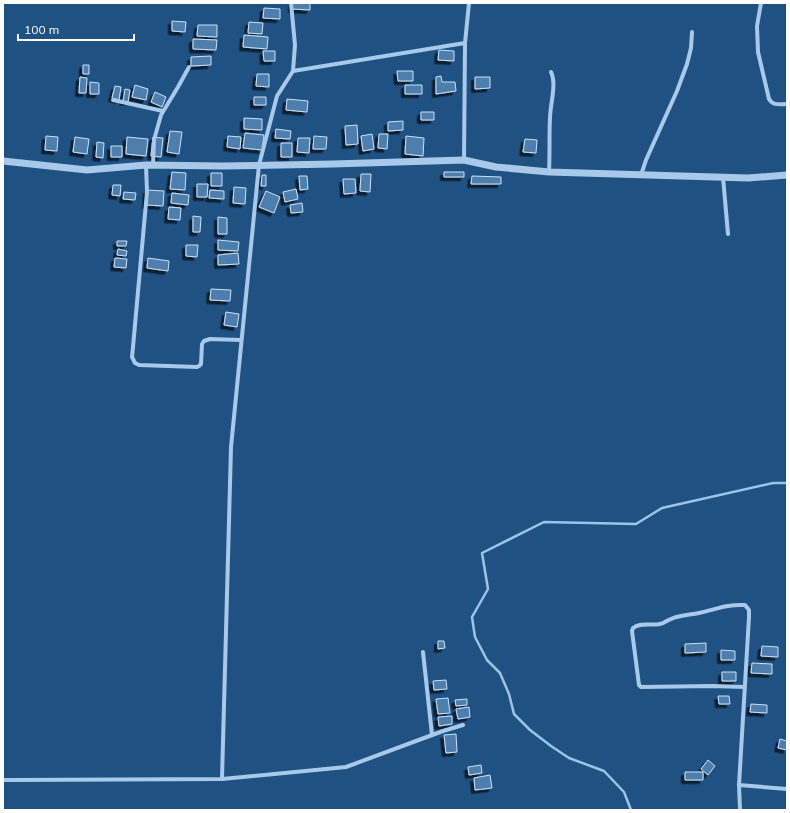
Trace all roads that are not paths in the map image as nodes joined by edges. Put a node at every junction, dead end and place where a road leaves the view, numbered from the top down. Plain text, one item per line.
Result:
1 (291, 3) edge
2 (469, 3) edge
3 (761, 3) edge
4 (692, 32) dead end
5 (465, 43) junction
6 (189, 67) dead end
7 (293, 71) junction
8 (551, 72) dead end
9 (113, 100) dead end
10 (787, 104) edge
11 (163, 111) junction
12 (464, 160) junction
13 (3, 161) edge
14 (150, 165) junction
15 (259, 165) junction
16 (549, 172) junction
17 (641, 175) junction
18 (787, 175) edge
19 (723, 177) junction
20 (728, 234) dead end
21 (241, 340) junction
22 (423, 652) dead end
23 (745, 687) junction
24 (463, 726) dead end
25 (432, 735) junction
26 (222, 779) junction
27 (3, 780) edge
28 (739, 785) junction
29 (787, 789) edge
30 (740, 810) edge

1 - 7 street
2 - 5 street
3 - 10 street
4 - 17 street
5 - 7 street
5 - 12 street
6 - 11 street
7 - 15 street
8 - 16 street
9 - 11 street
11 - 14 street
12 - 15 street
12 - 16 street
13 - 14 street
14 - 15 street
14 - 21 street
15 - 21 street
16 - 17 street
17 - 19 street
18 - 19 street
19 - 20 street
21 - 26 street
22 - 25 street
23 - 23 street
23 - 28 street
24 - 25 street
25 - 26 street
26 - 27 street
28 - 29 street
28 - 30 street

